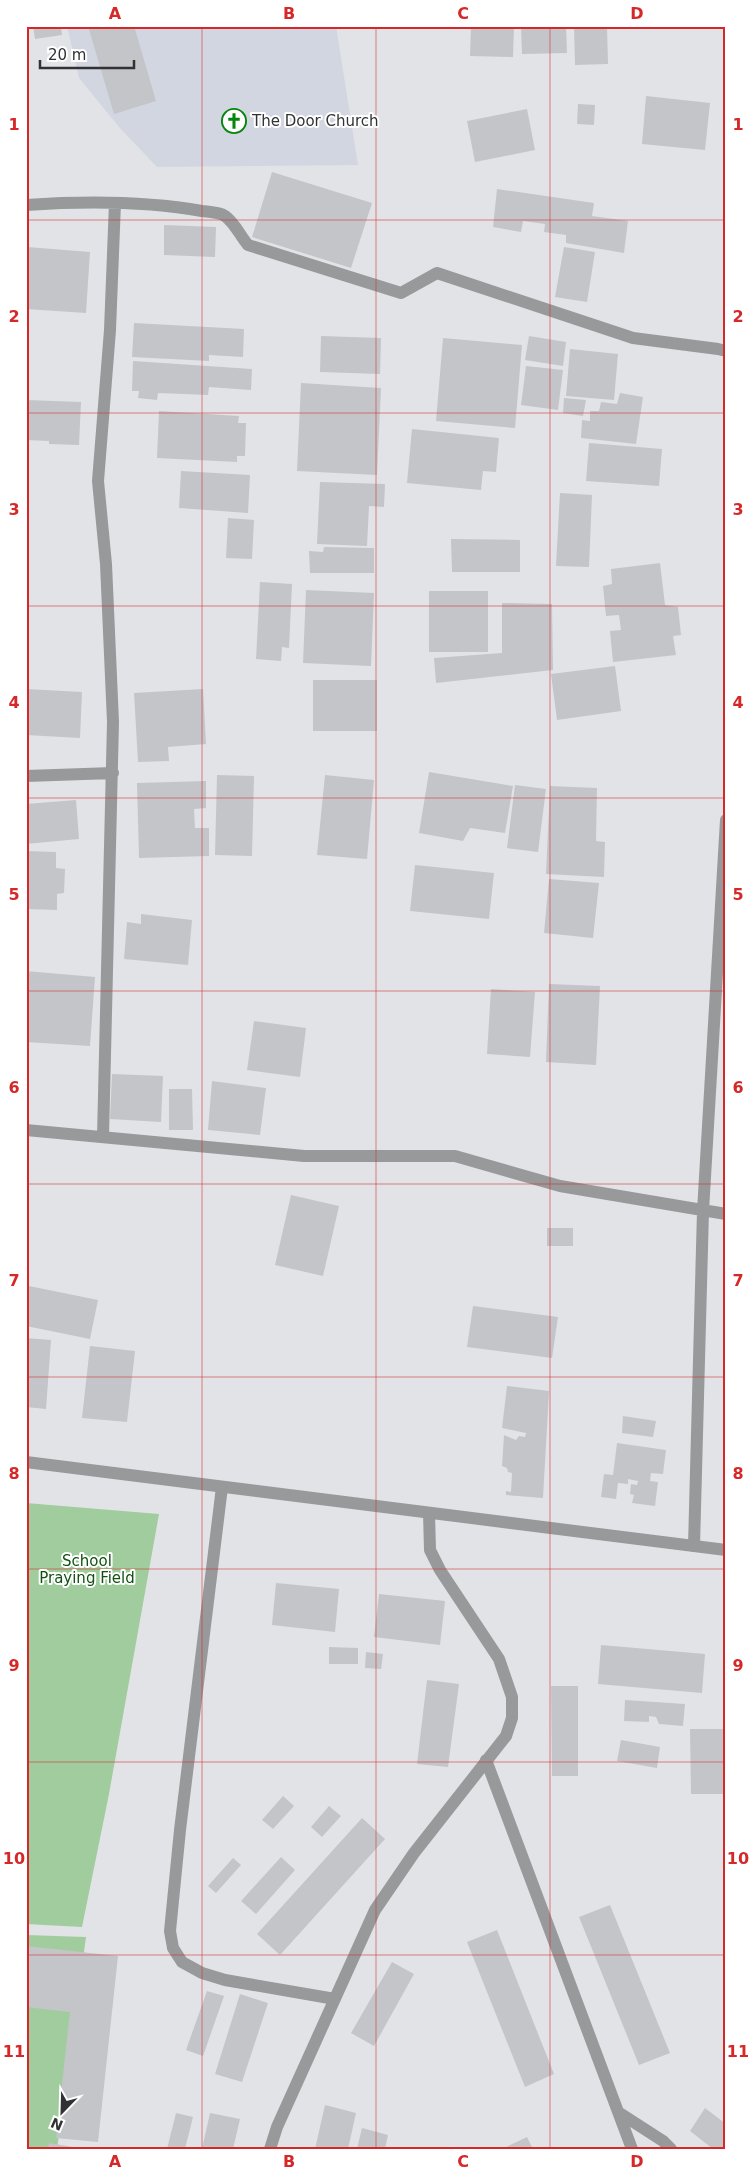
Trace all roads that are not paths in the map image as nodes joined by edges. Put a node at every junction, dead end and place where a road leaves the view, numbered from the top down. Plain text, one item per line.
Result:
1 (115, 203) junction
2 (26, 205) edge
3 (726, 351) edge
4 (112, 773) junction
5 (26, 776) edge
6 (726, 820) edge
7 (26, 1130) edge
8 (103, 1138) junction
9 (703, 1211) junction
10 (726, 1214) edge
11 (26, 1462) edge
12 (222, 1487) junction
13 (429, 1513) junction
14 (694, 1546) junction
15 (726, 1550) edge
16 (486, 1760) junction
17 (335, 1999) junction
18 (618, 2112) junction
19 (270, 2149) edge
20 (632, 2149) edge
21 (671, 2149) edge

1 - 2 street
1 - 3 street
1 - 4 street
4 - 5 street
4 - 8 street
6 - 9 street
7 - 8 street
8 - 9 street
9 - 10 street
9 - 14 street
11 - 12 street
12 - 13 street
12 - 17 street
13 - 14 street
13 - 16 street
14 - 15 street
16 - 17 street
16 - 18 street
17 - 19 street
18 - 20 street
18 - 21 street

